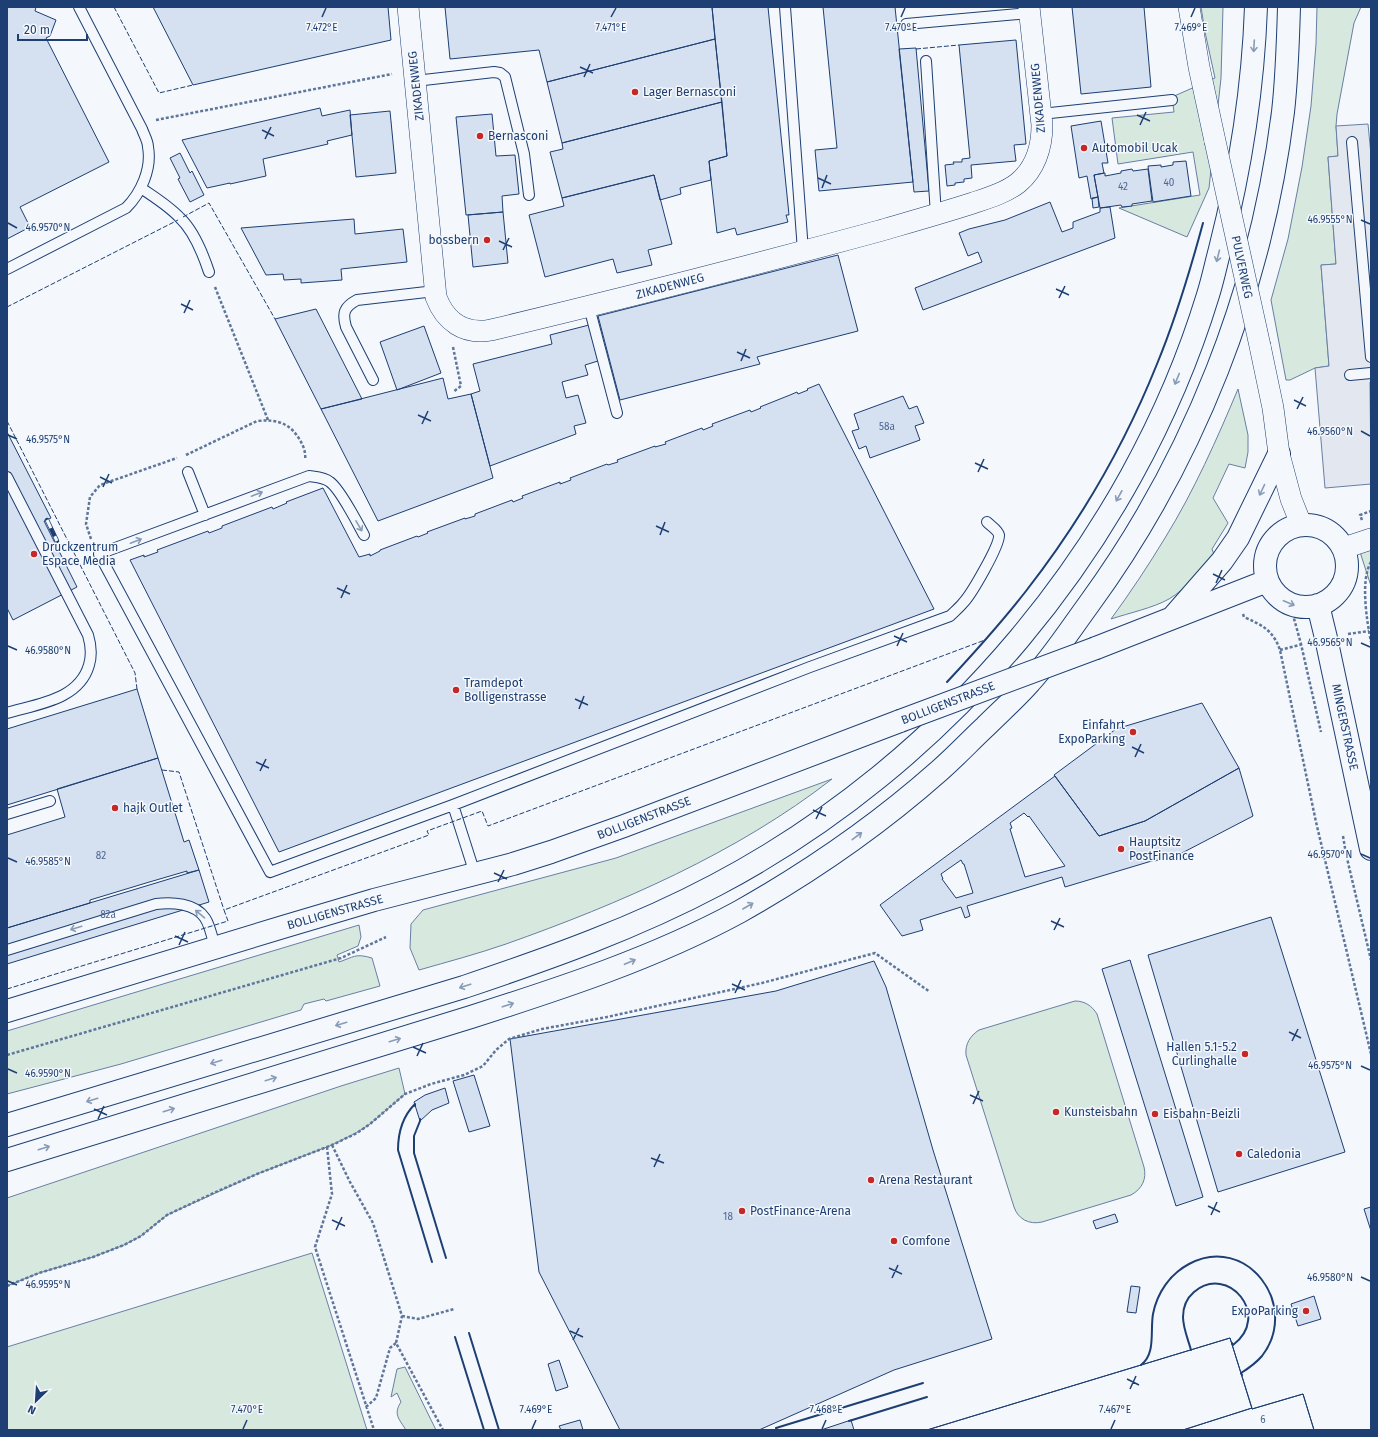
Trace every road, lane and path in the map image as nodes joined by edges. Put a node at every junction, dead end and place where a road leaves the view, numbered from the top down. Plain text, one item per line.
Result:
1 (79, 7) edge
2 (408, 7) edge
3 (785, 7) edge
4 (1189, 7) edge
5 (1256, 7) edge
6 (1289, 7) edge
7 (1030, 10) edge
8 (906, 24) dead end
9 (926, 61) dead end
10 (415, 75) junction
11 (1172, 100) dead end
12 (1041, 114) junction
13 (139, 123) junction
14 (1352, 142) dead end
15 (141, 188) junction
16 (529, 195) dead end
17 (936, 215) junction
18 (803, 251) junction
19 (7, 269) edge
20 (209, 272) joint
21 (435, 291) junction
22 (589, 307) junction
23 (456, 324) junction
24 (1371, 357) edge
25 (1371, 373) edge
26 (1350, 375) dead end
27 (373, 380) dead end
28 (453, 392) dead end
29 (617, 413) dead end
30 (268, 420) dead end
31 (1278, 454) junction
32 (188, 472) dead end
33 (7, 477) edge
34 (205, 515) junction
35 (987, 522) dead end
36 (1301, 524) junction
37 (364, 535) dead end
38 (1371, 539) edge
39 (1344, 548) junction
40 (1371, 562) edge
41 (1267, 581) junction
42 (1290, 604) junction
43 (1318, 605) junction
44 (1241, 609) dead end
45 (1173, 617) junction
46 (1371, 642) edge
47 (7, 713) edge
48 (1321, 735) dead end
49 (50, 801) dead end
50 (453, 805) junction
51 (7, 814) edge
52 (1342, 832) dead end
53 (1371, 849) edge
54 (475, 874) junction
55 (386, 937) dead end
56 (215, 948) junction
57 (7, 950) edge
58 (1371, 960) edge
59 (930, 992) dead end
60 (7, 1011) edge
61 (1371, 1054) edge
62 (7, 1055) edge
63 (7, 1125) edge
64 (332, 1145) junction
65 (327, 1147) junction
66 (7, 1160) edge
67 (7, 1286) edge
68 (454, 1309) dead end
69 (402, 1316) junction
70 (396, 1343) junction
71 (366, 1407) junction
72 (374, 1430) edge
73 (443, 1430) edge

1 - 13 lane
2 - 10 street, ZIKADENWEG
3 - 18 lane
4 - 31 street, PULVERWEG, bridge
5 -> 63 main road
66 -> 6 main road
7 - 8 lane
7 - 12 street, ZIKADENWEG
9 - 17 lane
10 - 13 path
10 - 16 lane
10 - 21 street, ZIKADENWEG
11 - 12 lane
12 - 17 street, ZIKADENWEG
13 - 15 lane
14 - 24 lane
15 - 19 lane
15 - 20 lane
17 - 18 street, ZIKADENWEG
18 - 22 street, ZIKADENWEG
20 - 30 path
21 - 23 street, ZIKADENWEG
21 - 27 lane
22 - 23 street, ZIKADENWEG
22 - 29 lane
23 - 28 path
25 - 26 lane
31 - 36 street, PULVERWEG
31 -> 45 main road
32 - 34 lane
33 - 47 lane
34 -> 37 lane
50 -> 34 lane
35 - 50 lane
36 - 39 main road
36 - 41 main road
38 - 39 street
39 - 43 main road
40 - 46 path
41 -> 42 main road
41 - 45 main road, BOLLIGENSTRASSE
42 - 43 main road
42 - 48 path
43 - 53 main road, MINGERSTRASSE
44 - 61 path
45 - 54 main road, BOLLIGENSTRASSE, bridge
49 - 51 lane
50 - 54 lane
52 - 58 path
54 - 56 main road, BOLLIGENSTRASSE
55 - 62 path
56 -> 57 lane
56 - 60 main road, BOLLIGENSTRASSE
59 - 64 path
64 - 65 path
64 - 69 path
65 - 67 path
65 - 71 path
68 - 69 path
69 - 70 path
70 - 71 path
70 - 73 path
71 - 72 path

